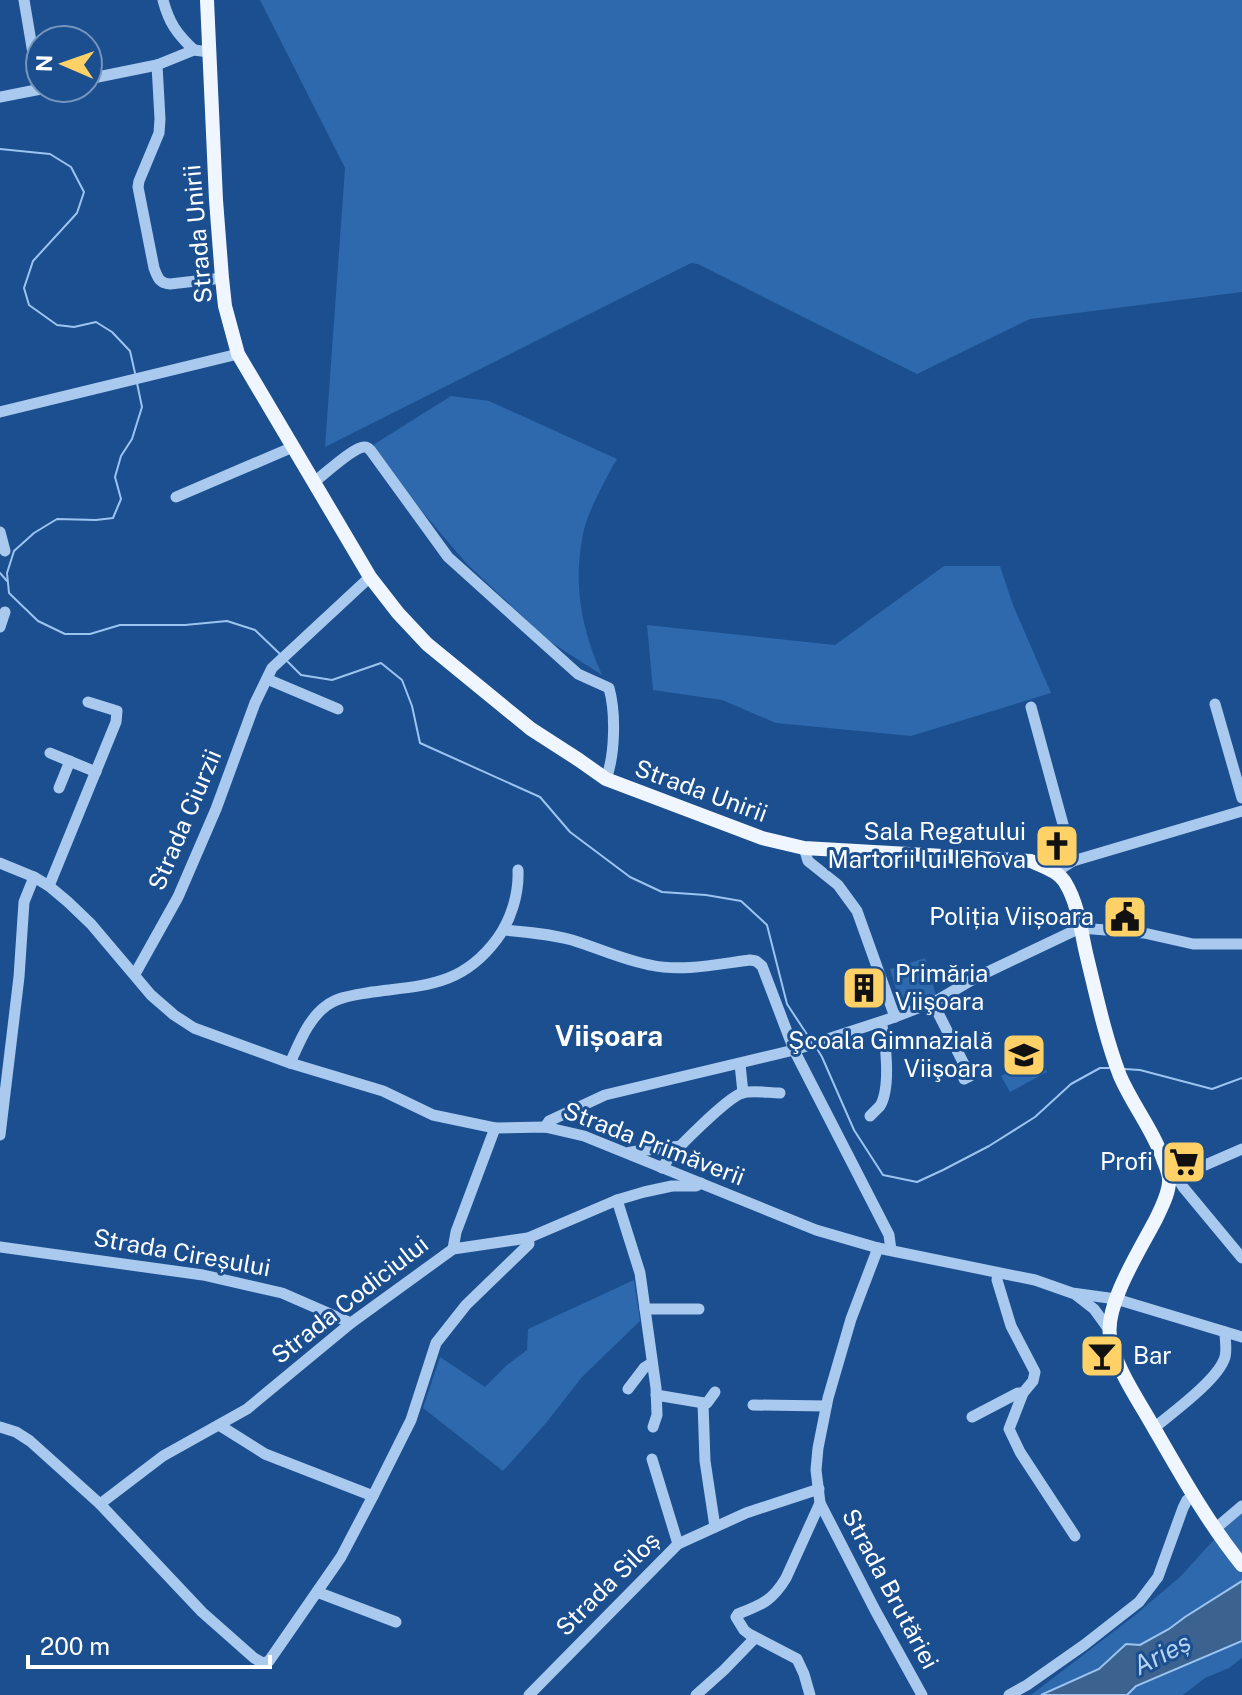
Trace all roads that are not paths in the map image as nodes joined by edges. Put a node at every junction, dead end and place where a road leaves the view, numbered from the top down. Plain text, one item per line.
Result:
1 (24, 0) edge
2 (163, 0) edge
3 (207, 0) edge
4 (28, 24) edge
5 (201, 51) junction
6 (157, 65) junction
7 (104, 76) edge
8 (24, 92) edge
9 (0, 97) edge
10 (222, 278) junction
11 (238, 354) junction
12 (0, 412) edge
13 (293, 447) junction
14 (314, 482) junction
15 (176, 497) dead end
16 (0, 532) edge
17 (5, 551) dead end
18 (370, 577) junction
19 (5, 612) dead end
20 (0, 627) edge
21 (267, 679) junction
22 (88, 702) dead end
23 (1215, 704) dead end
24 (1031, 707) dead end
25 (338, 709) dead end
26 (50, 753) dead end
27 (70, 761) junction
28 (96, 772) junction
29 (606, 779) junction
30 (59, 788) dead end
31 (1242, 798) edge
32 (1242, 811) edge
33 (804, 848) junction
34 (1073, 861) junction
35 (2, 866) edge
36 (518, 870) dead end
37 (1056, 872) junction
38 (34, 877) junction
39 (49, 886) junction
40 (1080, 928) junction
41 (504, 930) junction
42 (1242, 944) edge
43 (135, 974) junction
44 (933, 1003) junction
45 (895, 1017) junction
46 (881, 1022) junction
47 (798, 1048) junction
48 (290, 1063) junction
49 (740, 1064) junction
50 (964, 1079) dead end
51 (743, 1093) junction
52 (780, 1093) dead end
53 (870, 1116) dead end
54 (545, 1127) junction
55 (495, 1128) junction
56 (0, 1135) edge
57 (681, 1146) junction
58 (1242, 1149) edge
59 (626, 1153) junction
60 (662, 1168) junction
61 (1173, 1178) junction
62 (701, 1183) junction
63 (617, 1200) junction
64 (528, 1238) junction
65 (0, 1247) edge
66 (453, 1249) junction
67 (884, 1249) junction
68 (1242, 1258) edge
69 (998, 1273) junction
70 (1072, 1293) junction
71 (1116, 1299) junction
72 (645, 1309) junction
73 (699, 1309) dead end
74 (351, 1323) junction
75 (1110, 1331) junction
76 (1225, 1332) junction
77 (1242, 1337) edge
78 (652, 1363) junction
79 (628, 1389) dead end
80 (715, 1392) dead end
81 (1023, 1393) junction
82 (656, 1395) junction
83 (703, 1403) junction
84 (753, 1405) dead end
85 (826, 1406) junction
86 (972, 1417) dead end
87 (219, 1425) junction
88 (0, 1427) edge
89 (653, 1427) dead end
90 (1154, 1428) junction
91 (652, 1459) dead end
92 (819, 1489) junction
93 (373, 1496) junction
94 (1193, 1496) junction
95 (820, 1503) junction
96 (100, 1504) junction
97 (1242, 1506) edge
98 (715, 1527) junction
99 (1218, 1534) junction
100 (1075, 1536) dead end
101 (678, 1544) junction
102 (1242, 1565) edge
103 (317, 1592) junction
104 (396, 1622) dead end
105 (755, 1638) junction
106 (529, 1695) edge
107 (696, 1695) edge
108 (810, 1695) edge
109 (922, 1695) edge
110 (1009, 1695) edge

1 - 4 street
2 - 5 street
3 - 5 main road, Strada Unirii
5 - 6 street
5 - 10 main road, Strada Unirii
6 - 7 street
6 - 10 street
8 - 9 street
10 - 11 main road, Strada Unirii
11 - 12 street
11 - 13 main road, Strada Unirii
13 - 14 main road, Strada Unirii
13 - 15 street
14 - 18 main road, Strada Unirii
14 - 29 street
16 - 17 street
18 - 21 street, Strada Ciurzii
18 - 29 main road, Strada Unirii
19 - 20 street
21 - 25 street
21 - 43 street, Strada Ciurzii
22 - 28 street
23 - 31 street
24 - 34 street
26 - 27 street
27 - 28 street
27 - 30 street
28 - 39 street
29 - 33 main road, Strada Unirii
32 - 34 street
33 - 37 main road, Strada Unirii
33 - 45 street
34 - 37 street
35 - 38 street, Strada Primăverii
36 - 41 street
37 - 40 main road
38 - 39 street, Strada Primăverii
38 - 56 street
39 - 43 street, Strada Primăverii
40 - 42 street
40 - 44 street
40 - 61 main road
41 - 47 street
41 - 48 street
43 - 48 street, Strada Primăverii
44 - 45 street
44 - 50 street
45 - 46 street
46 - 47 street
46 - 53 street
47 - 49 street
47 - 67 street
48 - 55 street, Strada Primăverii
49 - 51 street
49 - 54 street
51 - 52 street
51 - 57 street
54 - 55 street, Strada Primăverii
54 - 59 street, Strada Primăverii
55 - 66 street
57 - 59 street
57 - 60 street
58 - 61 street
59 - 60 street, Strada Primăverii
60 - 62 street, Strada Primăverii
61 - 68 street
61 - 71 main road
62 - 63 street, Strada Codiciului
62 - 67 street, Strada Primăverii
63 - 64 street, Strada Codiciului
63 - 72 street
64 - 66 street, Strada Codiciului
64 - 93 street
65 - 74 street, Strada Cireșului
66 - 74 street, Strada Codiciului
67 - 69 street, Strada Primăverii
67 - 85 street
69 - 70 street, Strada Primăverii
69 - 81 street
70 - 71 street
70 - 75 street
71 - 75 main road
71 - 76 street
72 - 73 street
72 - 78 street
74 - 87 street, Strada Codiciului
75 - 90 main road
76 - 77 street
76 - 90 street
78 - 79 street
78 - 82 street
80 - 83 street
81 - 86 street
81 - 100 street
82 - 83 street
82 - 89 street
83 - 98 street
84 - 85 street
85 - 92 street
87 - 93 street
87 - 96 street, Strada Codiciului
88 - 96 street
90 - 94 main road
91 - 101 street
92 - 95 street
92 - 98 street, Strada Siloș
93 - 103 street
94 - 99 main road
94 - 110 street
95 - 105 street
95 - 109 street, Strada Brutăriei
96 - 103 street
97 - 99 street
98 - 101 street, Strada Siloș
99 - 102 main road
101 - 106 street, Strada Siloș
103 - 104 street
105 - 107 street
105 - 108 street

